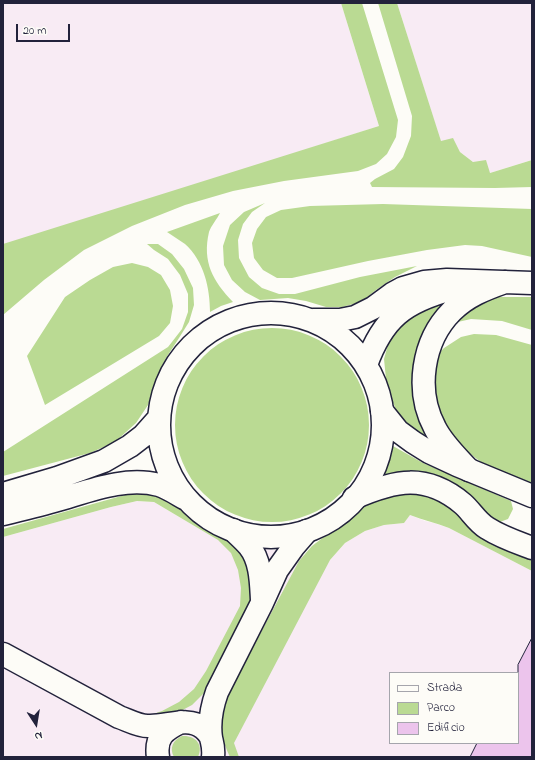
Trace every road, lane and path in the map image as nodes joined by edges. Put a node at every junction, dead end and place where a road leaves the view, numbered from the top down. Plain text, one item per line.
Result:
1 (478, 281) junction
2 (505, 282) junction
3 (532, 283) edge
4 (309, 320) junction
5 (366, 365) junction
6 (382, 411) junction
7 (160, 418) junction
8 (469, 470) junction
9 (3, 494) edge
10 (532, 496) edge
11 (354, 498) junction
12 (190, 502) junction
13 (3, 514) edge
14 (233, 530) junction
15 (307, 531) junction
16 (532, 548) edge
17 (262, 603) junction
18 (3, 654) edge
19 (216, 692) junction
20 (119, 717) junction
21 (180, 723) junction
22 (212, 747) edge
23 (158, 757) edge

1 - 2 main road
1 - 4 main road
1 - 5 main road
2 - 3 main road
2 - 8 main road
4 - 5 main road
4 - 7 main road
5 - 6 main road
6 - 8 main road
6 - 11 main road
7 - 9 main road
7 - 12 main road
8 - 10 main road
11 - 15 main road
11 - 16 main road
12 - 13 main road
12 - 14 main road
14 - 15 main road
14 - 17 main road
15 - 17 main road
17 - 19 main road
18 - 20 main road
19 - 21 main road
19 - 22 main road
20 - 21 main road
20 - 23 main road
21 - 22 main road
21 - 23 main road

